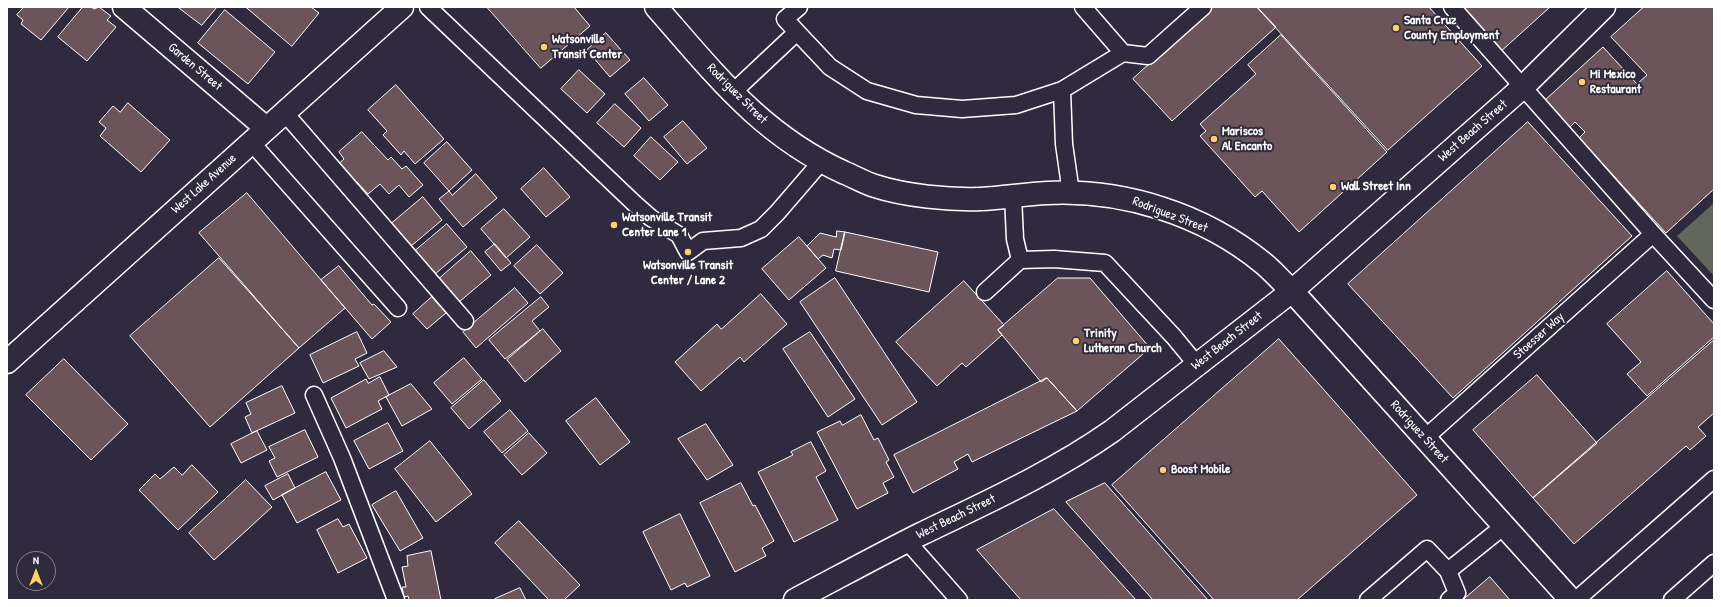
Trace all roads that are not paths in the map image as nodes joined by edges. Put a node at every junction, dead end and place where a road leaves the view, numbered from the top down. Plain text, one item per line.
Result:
1 (124, 7) edge
2 (402, 7) edge
3 (428, 7) edge
4 (656, 7) edge
5 (799, 7) edge
6 (1083, 7) edge
7 (1204, 7) edge
8 (1452, 7) edge
9 (1604, 7) edge
10 (797, 32) junction
11 (1123, 53) junction
12 (1524, 86) junction
13 (1062, 90) junction
14 (732, 93) junction
15 (284, 112) junction
16 (259, 135) junction
17 (821, 162) junction
18 (1071, 193) junction
19 (1013, 196) junction
20 (1653, 234) junction
21 (1020, 260) junction
22 (1292, 291) junction
23 (985, 292) dead end
24 (1714, 300) edge
25 (398, 308) dead end
26 (465, 321) dead end
27 (7, 362) edge
28 (1197, 365) junction
29 (314, 395) dead end
30 (1425, 438) junction
31 (1714, 479) edge
32 (1504, 526) junction
33 (907, 541) junction
34 (1714, 563) edge
35 (1448, 572) junction
36 (396, 600) edge
37 (795, 600) edge
38 (960, 600) edge
39 (1368, 600) edge
40 (1449, 600) edge
41 (1571, 600) edge
42 (1576, 600) edge
43 (1672, 600) edge

1 - 16 street, Garden Street
2 - 15 street, West Lake Avenue
3 - 17 lane
4 - 14 street, Rodriguez Street
5 - 10 lane
6 - 11 lane
7 - 11 lane
8 - 12 lane
9 - 12 street, West Beach Street
10 - 13 lane
10 - 14 lane
11 - 13 lane
12 - 20 lane
12 - 22 street, West Beach Street
13 - 18 lane
14 - 17 street, Rodriguez Street
15 - 16 street, West Lake Avenue
15 - 26 lane
16 - 25 lane
16 - 27 street, West Lake Avenue
17 - 19 street, Rodriguez Street
18 - 19 street, Rodriguez Street
18 - 22 street, Rodriguez Street
19 - 21 lane
20 - 24 lane
20 - 30 lane, Stoesser Way
21 - 23 lane
21 - 28 lane
22 - 28 street, West Beach Street
22 - 30 street, Rodriguez Street
28 - 33 street, West Beach Street
29 - 36 lane
30 - 32 street, Rodriguez Street
31 - 42 lane
32 - 35 lane
32 - 41 street, Rodriguez Street
33 - 37 street, West Beach Street
33 - 38 lane
34 - 43 lane
35 - 39 lane
35 - 40 lane

